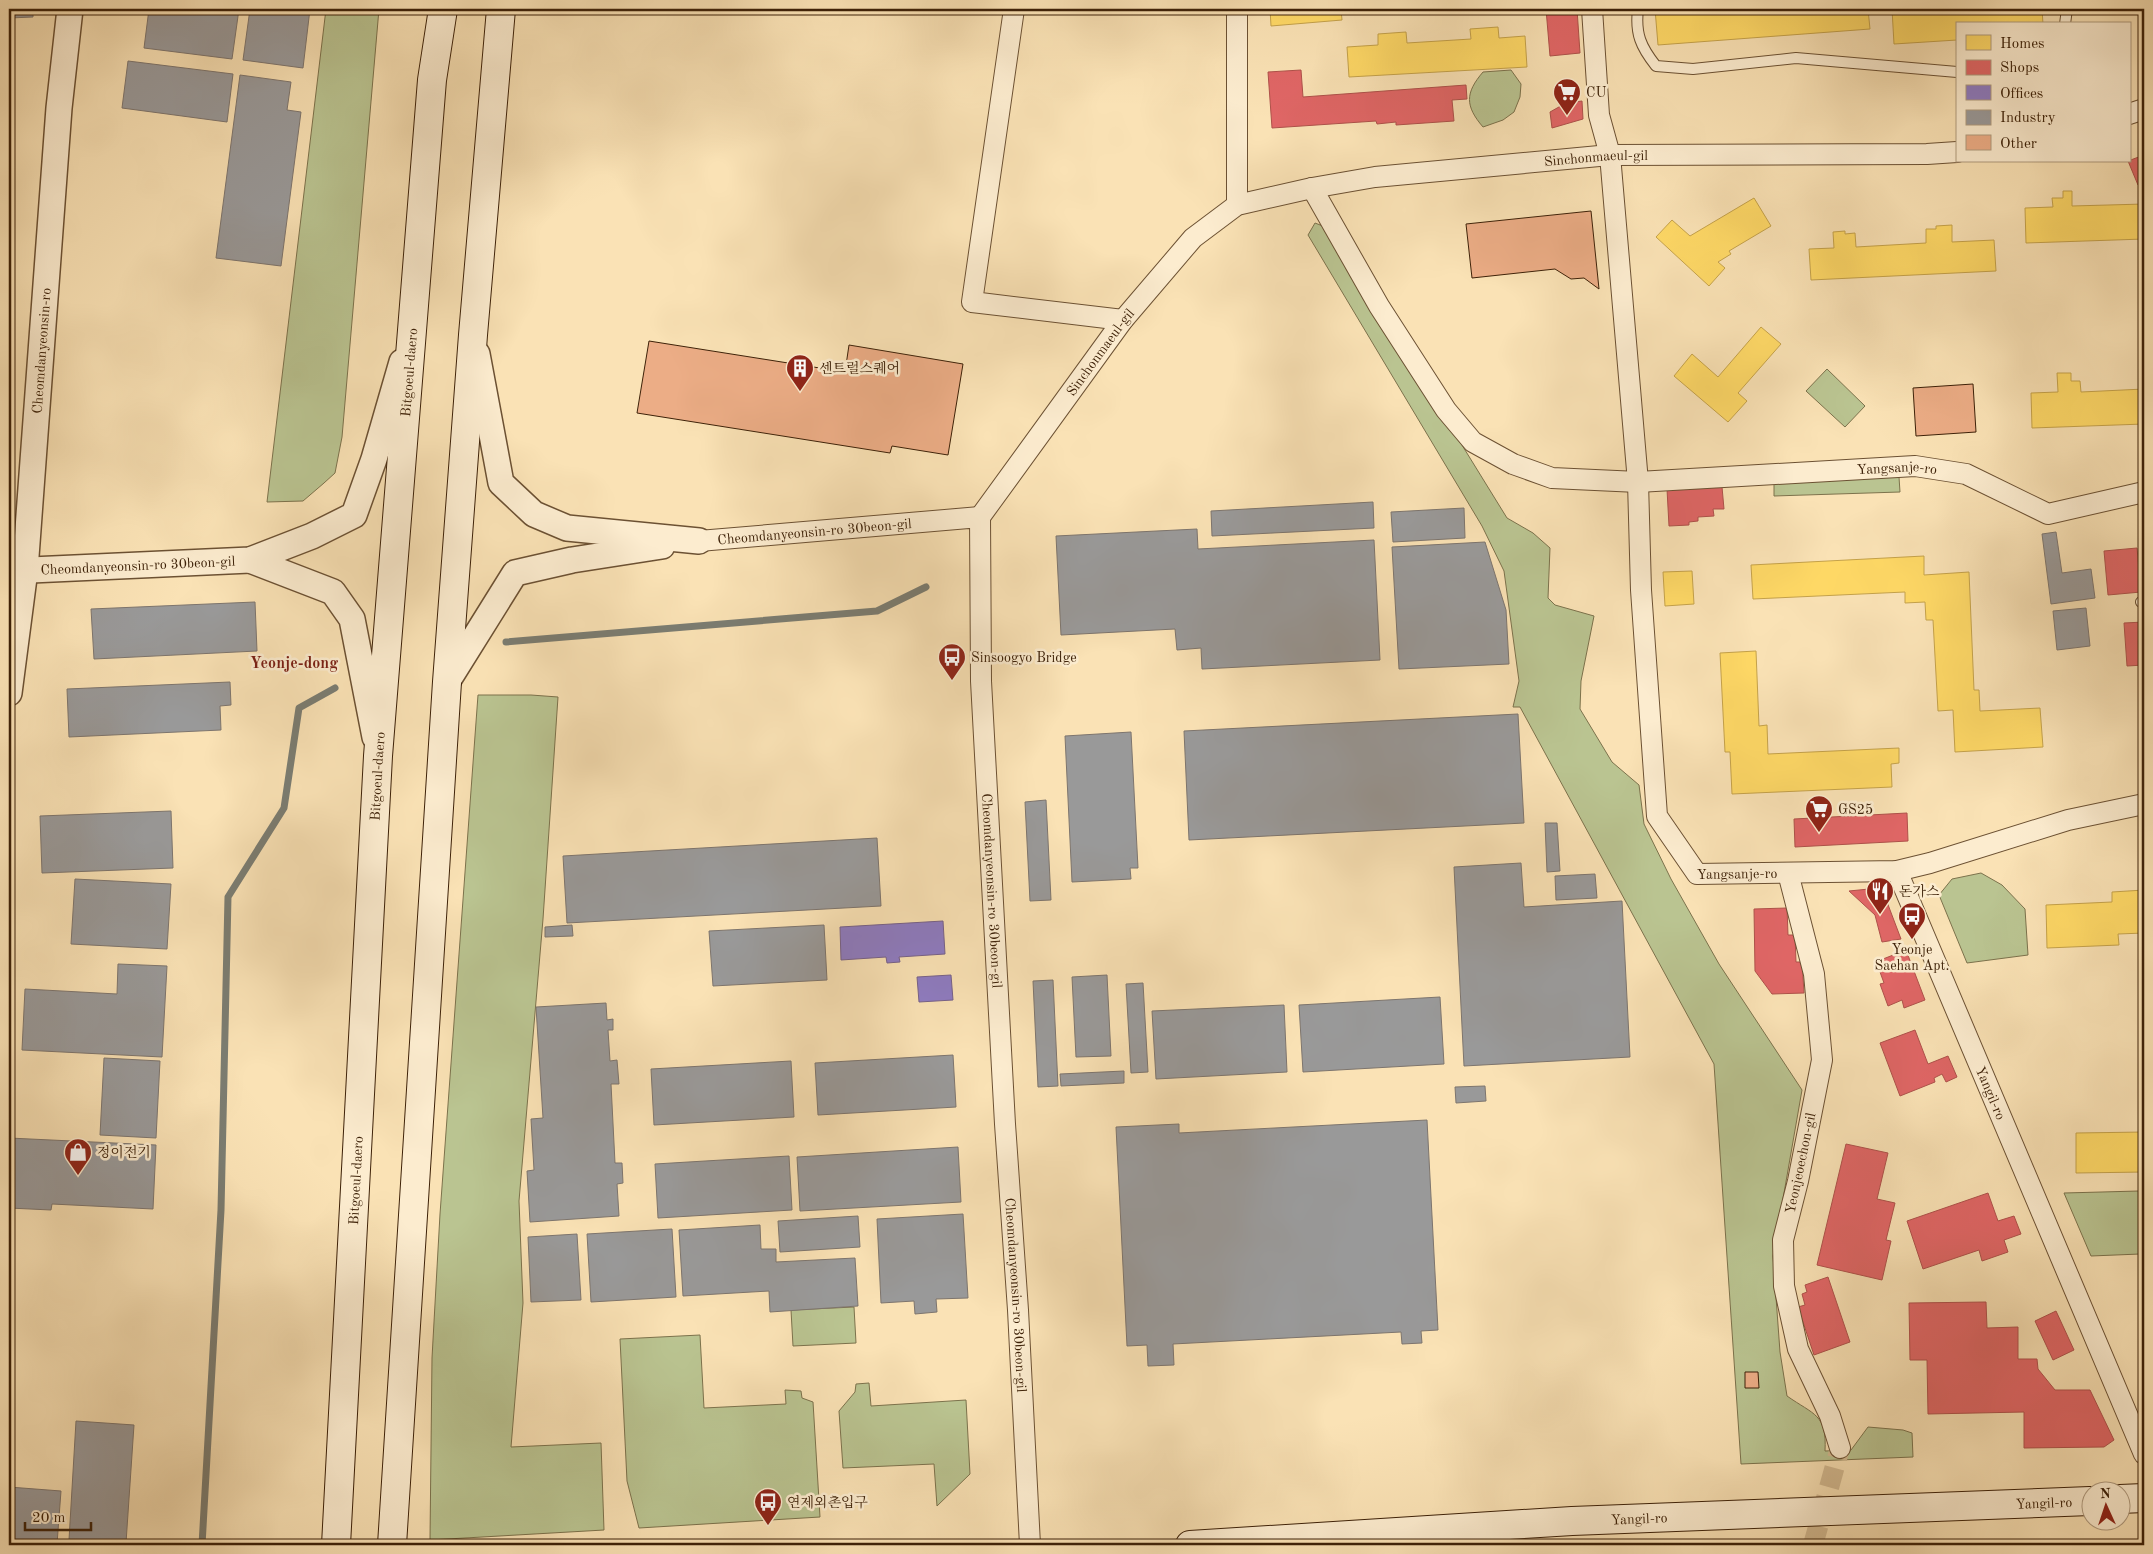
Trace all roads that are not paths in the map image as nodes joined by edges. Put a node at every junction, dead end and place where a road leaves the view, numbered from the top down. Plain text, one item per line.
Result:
1 (70, 9) edge
2 (438, 9) edge
3 (442, 9) edge
4 (501, 9) edge
5 (507, 9) edge
6 (1014, 9) edge
7 (1237, 9) edge
8 (1592, 9) edge
9 (1638, 9) edge
10 (2067, 9) edge
11 (2065, 22) edge
12 (1956, 72) edge
13 (432, 80) junction
14 (495, 86) junction
15 (2144, 109) edge
16 (2130, 114) edge
17 (1956, 152) edge
18 (1610, 155) junction
19 (1312, 188) junction
20 (1237, 205) junction
21 (1123, 320) junction
22 (411, 334) junction
23 (473, 335) junction
24 (1638, 482) junction
25 (2144, 492) edge
26 (980, 517) junction
27 (700, 541) junction
28 (250, 560) junction
29 (17, 570) edge
30 (447, 682) junction
31 (9, 693) edge
32 (378, 756) junction
33 (2144, 804) edge
34 (1897, 871) junction
35 (1788, 873) junction
36 (1840, 1448) tunnel mouth
37 (2144, 1454) edge
38 (2144, 1498) edge
39 (2130, 1499) edge
40 (2080, 1500) edge
41 (392, 1544) edge
42 (336, 1545) edge
43 (1030, 1545) edge
44 (1190, 1545) edge

1 - 29 street, Cheomdanyeonsin-ro
2 - 13 main road
3 - 13 main road, Bitgoeul-daero
4 - 14 main road
5 - 14 main road
6 - 21 street
7 - 20 street
8 - 18 street, Yangsanje-ro
9 - 12 lane
10 - 11 lane
13 - 22 main road, Bitgoeul-daero
14 - 23 main road
15 - 16 street
17 - 18 street, Sinchonmaeul-gil
18 - 19 street, Sinchonmaeul-gil
18 - 24 street, Yangsanje-ro
19 - 20 street, Sinchonmaeul-gil
19 - 24 street
20 - 21 street, Sinchonmaeul-gil
21 - 26 street, Sinchonmaeul-gil
22 - 28 street
22 - 32 main road, Bitgoeul-daero
23 - 27 street
23 - 30 main road
24 - 25 street, Yangsanje-ro
24 - 35 street, Yangsanje-ro
26 - 27 street, Cheomdanyeonsin-ro 30beon-gil
26 - 43 street, Cheomdanyeonsin-ro 30beon-gil
27 - 30 street
28 - 29 street, Cheomdanyeonsin-ro 30beon-gil
28 - 32 street
29 - 31 street, Cheomdanyeonsin-ro
30 - 41 main road
32 - 42 main road, Bitgoeul-daero
33 - 34 street, Yangsanje-ro
34 - 35 street, Yangsanje-ro
34 - 37 street, Yangil-ro
35 - 36 street, Yeonjeoechon-gil
38 - 39 main road
40 - 44 main road, Yangil-ro

